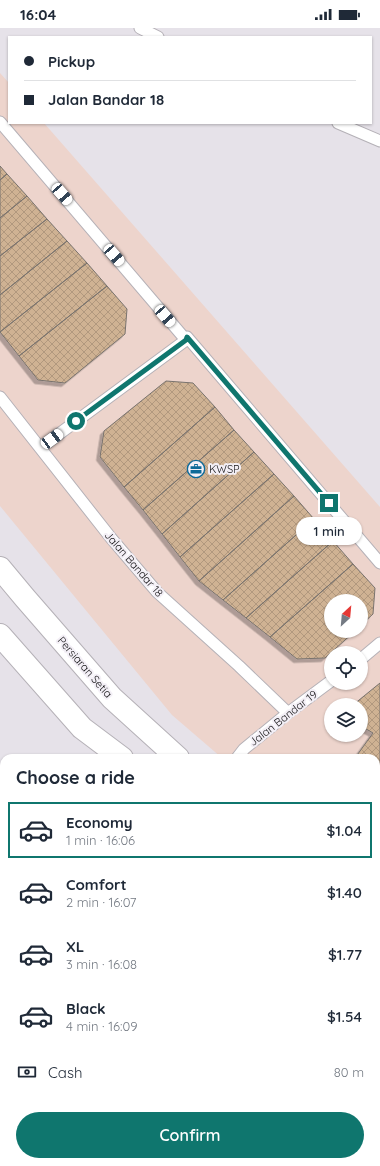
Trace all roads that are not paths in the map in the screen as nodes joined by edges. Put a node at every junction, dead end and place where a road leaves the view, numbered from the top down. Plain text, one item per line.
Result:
1 (140, 28) edge
2 (156, 36) edge
3 (0, 122) edge
4 (340, 124) edge
5 (380, 141) edge
6 (186, 340) junction
7 (0, 398) edge
8 (40, 448) junction
9 (380, 563) edge
10 (0, 568) edge
11 (0, 636) edge
12 (380, 642) edge
13 (368, 653) edge
14 (324, 686) edge
15 (288, 713) junction
16 (117, 754) edge
17 (174, 754) edge
18 (240, 754) edge

1 - 2 lane
3 - 6 lane
4 - 5 lane
6 - 8 lane
6 - 9 lane
7 - 8 lane, Jalan Bandar 18
8 - 15 lane, Jalan Bandar 18
10 - 17 street, Persiaran Setia
11 - 16 street
12 - 13 lane
14 - 15 lane, Jalan Bandar 19
15 - 18 lane, Jalan Bandar 19

